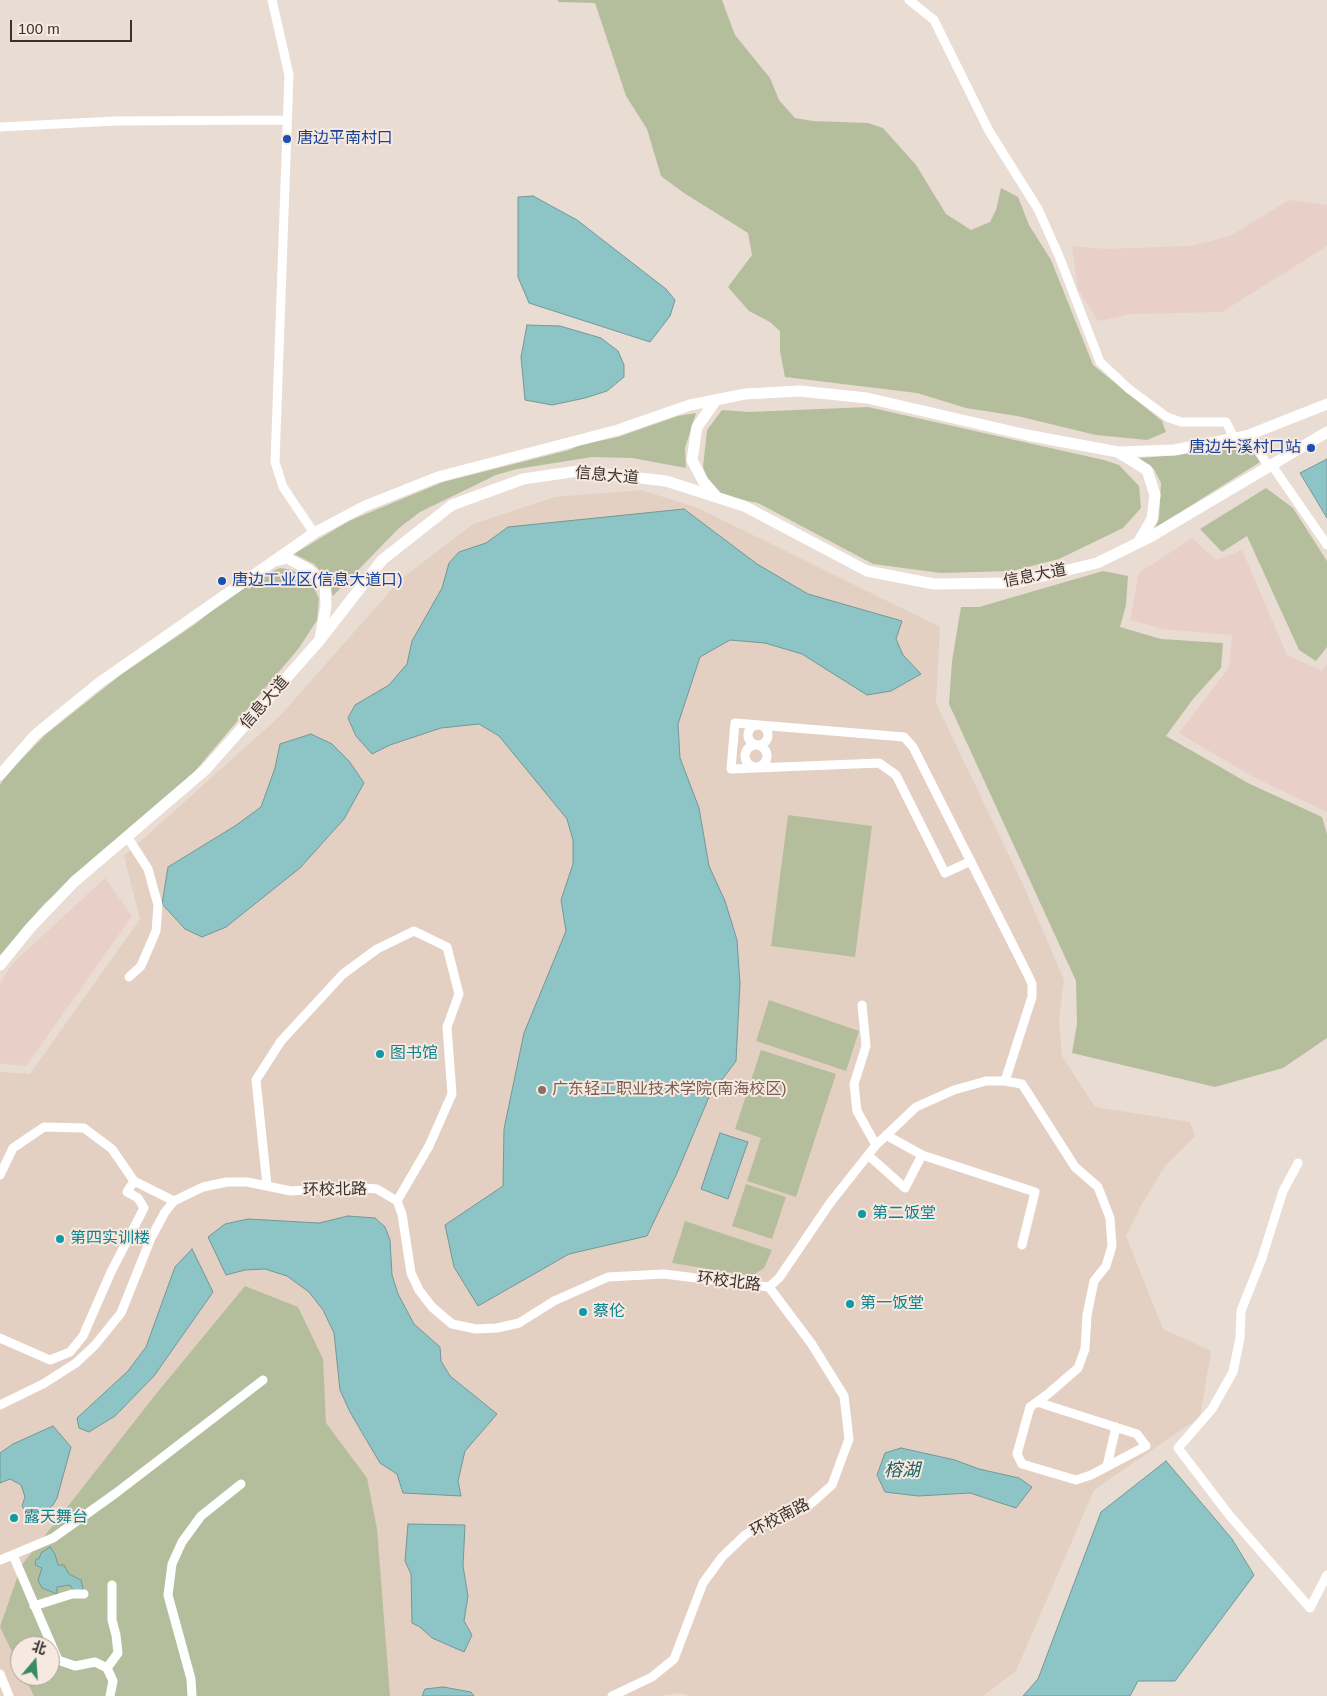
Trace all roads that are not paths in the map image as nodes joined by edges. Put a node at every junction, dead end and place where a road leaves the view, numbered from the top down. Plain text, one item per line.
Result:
1 (272, 0) edge
2 (909, 0) edge
3 (287, 120) junction
4 (0, 126) edge
5 (716, 400) junction
6 (1327, 404) edge
7 (1327, 432) edge
8 (1249, 435) junction
9 (1234, 438) junction
10 (1118, 452) junction
11 (1270, 465) junction
12 (717, 497) junction
13 (314, 533) junction
14 (1138, 543) junction
15 (1327, 545) edge
16 (269, 563) junction
17 (319, 641) junction
18 (758, 725) junction
19 (757, 745) junction
20 (755, 767) junction
21 (0, 774) edge
22 (128, 838) junction
23 (971, 862) junction
24 (0, 966) edge
25 (129, 977) dead end
26 (862, 1005) dead end
27 (1005, 1081) junction
28 (886, 1135) junction
29 (876, 1145) junction
30 (868, 1155) junction
31 (922, 1155) junction
32 (1298, 1163) dead end
33 (0, 1175) edge
34 (134, 1181) junction
35 (267, 1185) junction
36 (174, 1201) junction
37 (397, 1201) junction
38 (1022, 1246) dead end
39 (769, 1287) junction
40 (0, 1338) edge
41 (263, 1380) dead end
42 (1037, 1402) junction
43 (0, 1405) edge
44 (1116, 1428) junction
45 (1107, 1466) junction
46 (241, 1484) dead end
47 (13, 1555) junction
48 (0, 1560) edge
49 (1327, 1575) edge
50 (112, 1585) dead end
51 (84, 1594) dead end
52 (34, 1606) junction
53 (107, 1668) junction
54 (0, 1674) edge
55 (9, 1696) edge
56 (19, 1696) edge
57 (110, 1696) edge
58 (192, 1696) edge
59 (612, 1696) edge

1 - 3 street
2 - 9 street
3 - 4 street
3 - 13 street
5 - 10 main road, 信息大道
5 - 12 main road
5 - 13 main road, 信息大道
6 - 8 main road, 信息大道
7 - 11 main road, 信息大道
8 - 9 main road, 信息大道
8 - 11 street
9 - 10 main road, 信息大道
10 - 14 main road
11 - 14 main road, 信息大道
11 - 15 street
12 - 14 main road, 信息大道
12 - 17 main road, 信息大道
13 - 16 main road, 信息大道
16 - 17 main road
16 - 21 main road, 信息大道
17 - 22 main road, 信息大道
18 - 19 street
18 - 19 street
18 - 20 street
18 - 23 street
19 - 20 street
19 - 20 street
20 - 23 street
22 - 24 main road, 信息大道
22 - 25 street
23 - 27 street
26 - 29 street
27 - 28 street
27 - 42 street
28 - 29 street
28 - 31 street
29 - 30 street
30 - 31 street
30 - 39 street
31 - 38 street
32 - 49 street
33 - 34 street
34 - 36 street
34 - 40 street
35 - 36 street, 环校北路
35 - 37 street, 环校北路
35 - 37 street
36 - 43 street, 环校北路
37 - 39 street, 环校北路
39 - 59 street, 环校南路
41 - 47 street
42 - 44 street
42 - 45 street
44 - 45 street
44 - 45 street
46 - 58 street
47 - 48 street
47 - 52 street
50 - 53 street
51 - 52 street
52 - 53 street
53 - 57 street
54 - 55 street
55 - 56 street

